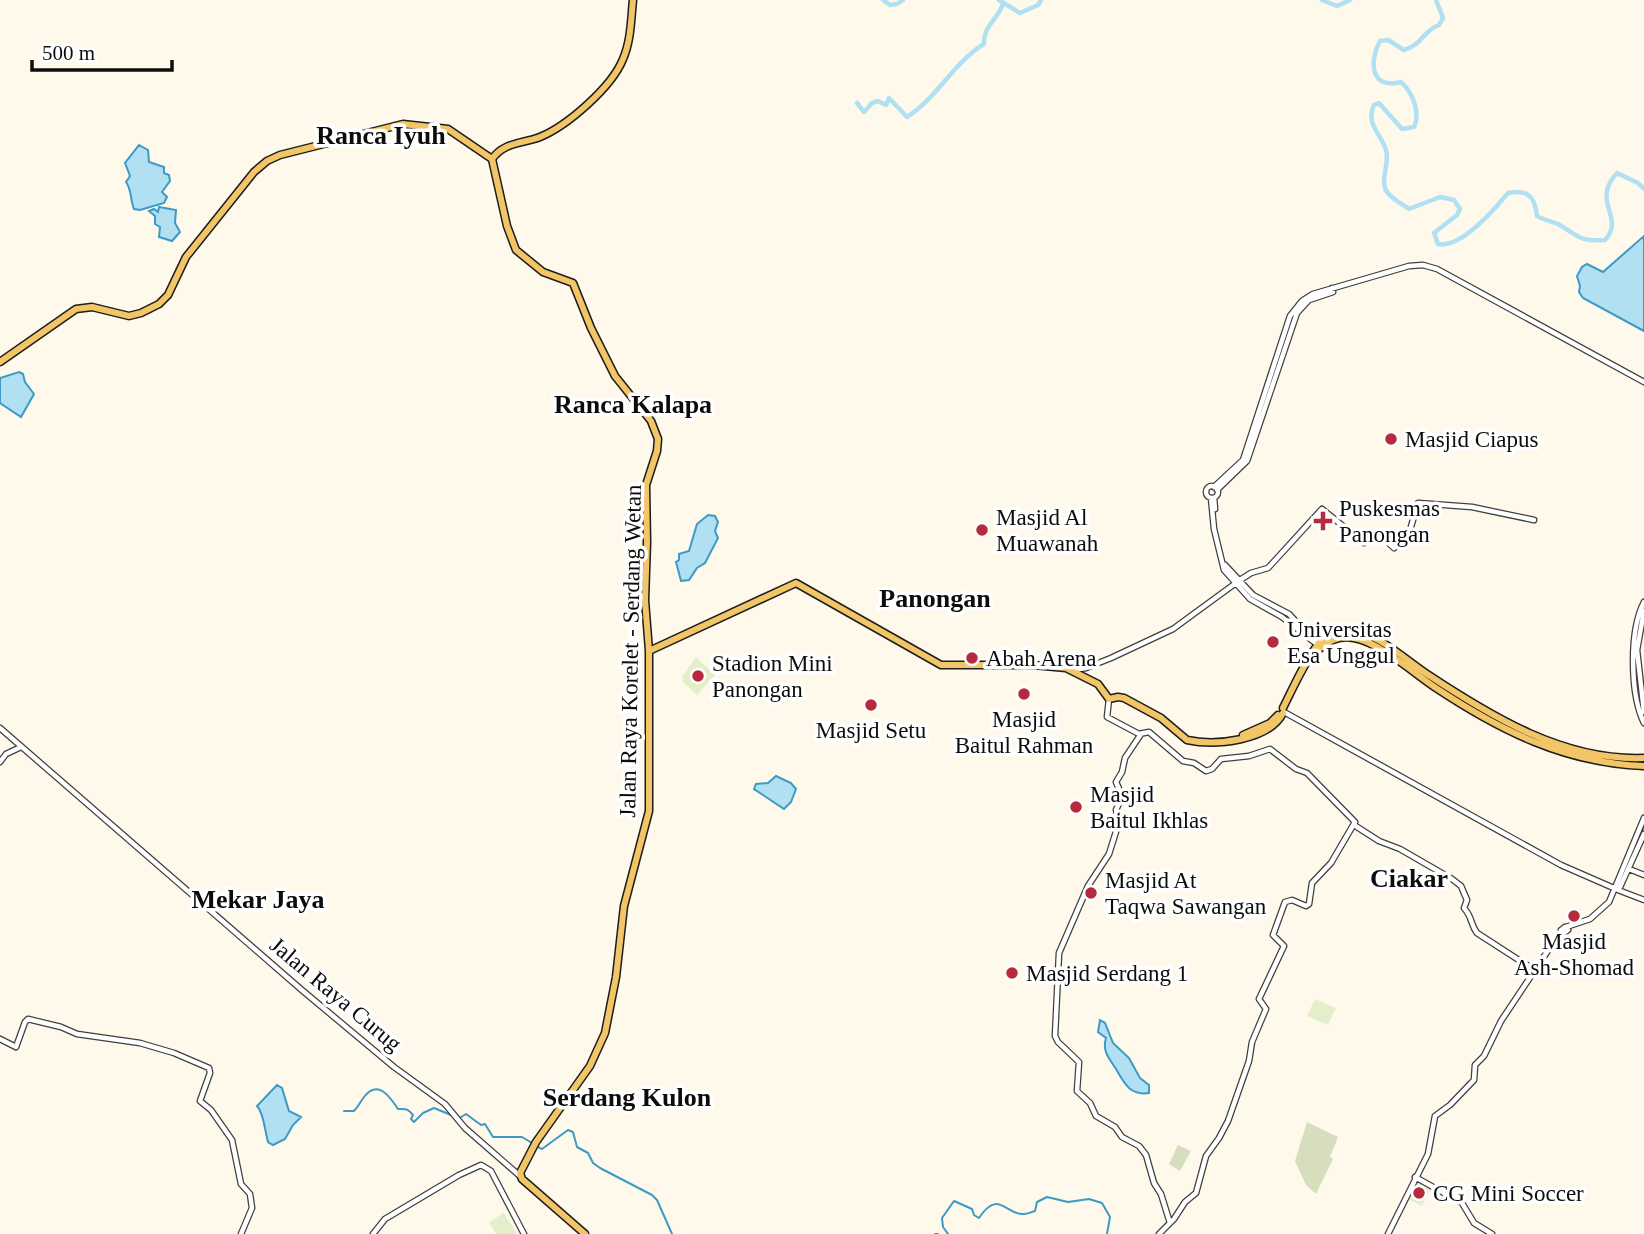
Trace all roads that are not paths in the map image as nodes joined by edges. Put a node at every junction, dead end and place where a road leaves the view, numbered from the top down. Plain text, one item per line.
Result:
1 (634, 0) edge
2 (492, 159) junction
3 (0, 362) edge
4 (1644, 382) edge
5 (1216, 488) junction
6 (1212, 498) junction
7 (1534, 520) dead end
8 (1238, 581) junction
9 (1644, 601) edge
10 (1644, 611) edge
11 (1284, 615) junction
12 (1310, 640) junction
13 (1322, 641) junction
14 (1634, 650) junction
15 (649, 651) junction
16 (1312, 655) junction
17 (1076, 670) junction
18 (1417, 671) junction
19 (1108, 698) junction
20 (1283, 711) junction
21 (1644, 712) edge
22 (1644, 723) edge
23 (0, 729) edge
24 (1142, 734) junction
25 (22, 747) junction
26 (1644, 758) edge
27 (0, 762) edge
28 (1644, 766) edge
29 (1644, 818) edge
30 (1354, 824) junction
31 (1644, 834) edge
32 (1627, 869) junction
33 (1644, 876) edge
34 (1617, 889) junction
35 (1644, 900) edge
36 (1536, 971) junction
37 (0, 1039) edge
38 (520, 1177) junction
39 (1415, 1178) junction
40 (1170, 1223) junction
41 (241, 1234) edge
42 (373, 1234) edge
43 (524, 1234) edge
44 (585, 1234) edge
45 (1159, 1234) edge
46 (1388, 1234) edge
47 (1492, 1234) edge

1 - 2 main road
2 - 3 main road
2 - 15 main road, Jalan Raya Korelet - Serdang Wetan
4 - 5 street
5 - 6 street
5 - 6 street
6 - 8 street
7 - 8 street
8 - 11 street
8 - 17 street
9 - 14 street
10 - 14 street
11 - 12 street
11 - 13 street
12 - 13 street
12 - 16 street
13 - 16 main road
13 - 18 main road
13 - 20 main road
14 - 21 street
14 - 22 street
15 - 17 main road
15 - 38 main road, Jalan Raya Korelet - Serdang Wetan
16 - 20 main road
17 - 19 main road
18 - 26 main road
18 - 28 main road
19 - 20 main road
19 - 24 street
20 - 34 street
23 - 25 street, Jalan Raya Curug
24 - 30 street
24 - 40 street
25 - 27 street
25 - 38 street, Jalan Raya Curug
29 - 32 street
30 - 36 street
30 - 40 street
31 - 32 street
32 - 33 street
32 - 34 street
34 - 35 street
34 - 36 street
36 - 39 street
37 - 41 street
38 - 44 main road
39 - 46 street
39 - 47 street
40 - 45 street
42 - 43 street

